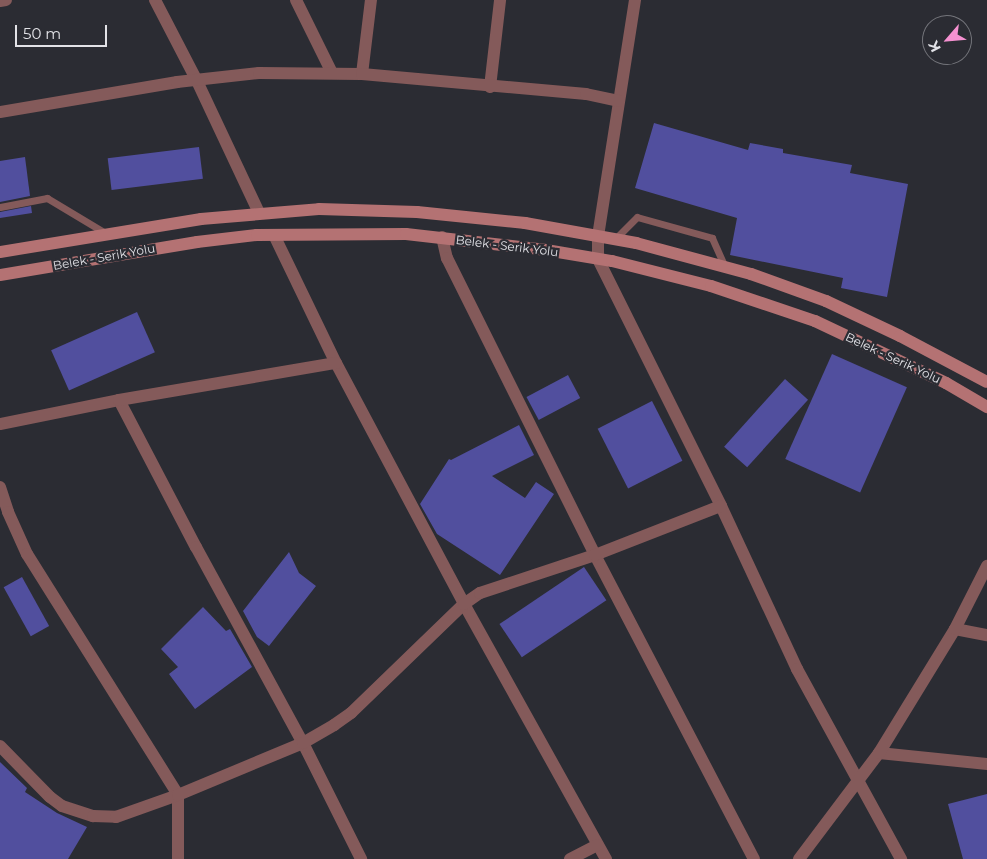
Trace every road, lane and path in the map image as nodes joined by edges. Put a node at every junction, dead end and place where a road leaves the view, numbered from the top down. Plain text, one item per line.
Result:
1 (6, 0) edge
2 (155, 0) edge
3 (296, 0) edge
4 (371, 0) edge
5 (500, 0) edge
6 (635, 0) edge
7 (0, 1) edge
8 (332, 73) junction
9 (362, 74) junction
10 (197, 81) junction
11 (490, 87) junction
12 (618, 101) junction
13 (0, 112) edge
14 (0, 207) edge
15 (259, 213) junction
16 (108, 234) junction
17 (274, 235) junction
18 (598, 236) junction
19 (442, 237) junction
20 (615, 239) junction
21 (0, 252) edge
22 (598, 259) junction
23 (725, 267) junction
24 (0, 275) edge
25 (336, 364) junction
26 (987, 382) edge
27 (119, 400) junction
28 (987, 407) edge
29 (0, 424) edge
30 (0, 487) edge
31 (721, 506) junction
32 (595, 555) junction
33 (987, 566) edge
34 (464, 604) junction
35 (955, 629) junction
36 (987, 635) edge
37 (303, 743) junction
38 (0, 746) edge
39 (879, 753) junction
40 (987, 764) edge
41 (858, 780) junction
42 (178, 796) junction
43 (598, 845) junction
44 (178, 859) edge
45 (361, 859) edge
46 (570, 859) edge
47 (606, 859) edge
48 (754, 859) edge
49 (800, 859) edge
50 (901, 859) edge

1 - 7 street
2 - 10 street
3 - 8 street
4 - 9 street
5 - 11 street
6 - 12 street
8 - 9 street
8 - 10 street
9 - 11 street
10 - 13 street
10 - 15 street
11 - 12 street
12 - 18 street
14 - 16 lane
15 - 16 main road, Belek - Serik Yolu
15 - 18 main road, Belek - Serik Yolu
16 - 21 main road, Belek - Serik Yolu
17 - 19 main road, Belek - Serik Yolu
17 - 24 main road, Belek - Serik Yolu
17 - 25 street
18 - 20 main road, Belek - Serik Yolu
18 - 22 street
19 - 22 main road, Belek - Serik Yolu
19 - 32 street
20 - 23 main road, Belek - Serik Yolu
20 - 23 lane
22 - 28 main road, Belek - Serik Yolu
22 - 31 street
23 - 26 main road, Belek - Serik Yolu
25 - 27 street
25 - 34 street
27 - 29 street
27 - 37 street
30 - 42 street
31 - 32 street
31 - 41 street
32 - 34 street
32 - 48 street
33 - 35 street
34 - 37 street
34 - 43 street
35 - 36 street
35 - 39 street
37 - 42 street
37 - 45 street
38 - 42 street
39 - 40 street
39 - 41 street
41 - 49 street
41 - 50 street
42 - 44 street
43 - 46 street
43 - 47 street

